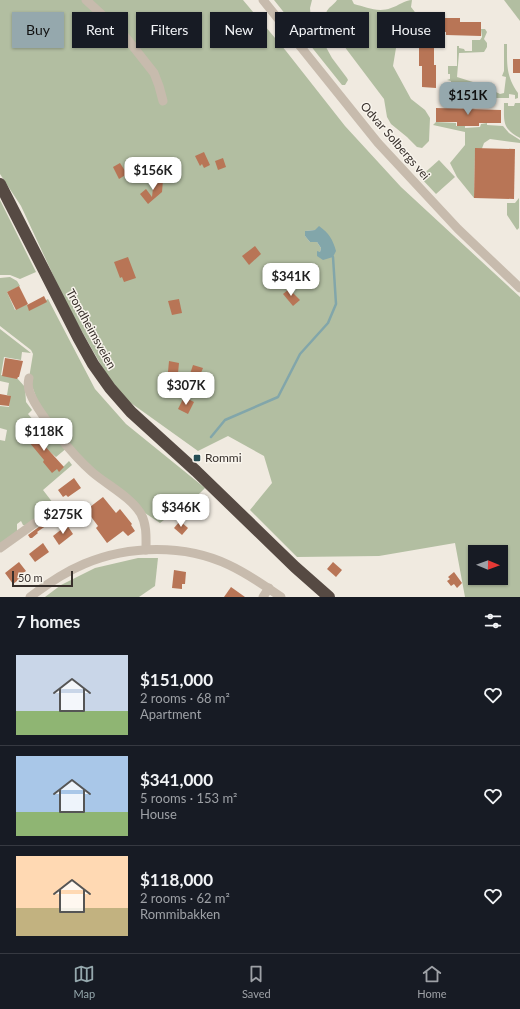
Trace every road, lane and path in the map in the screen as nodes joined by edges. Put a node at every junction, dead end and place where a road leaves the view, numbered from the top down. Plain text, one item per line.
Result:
1 (86, 0) edge
2 (263, 0) edge
3 (163, 102) dead end
4 (0, 184) edge
5 (520, 288) edge
6 (29, 378) dead end
7 (35, 522) dead end
8 (0, 548) edge
9 (146, 550) junction
10 (269, 588) junction
11 (30, 597) edge
12 (263, 597) edge
13 (281, 597) edge
14 (328, 597) edge

1 - 3 street
2 - 5 street, Odvar Solbergs vei
4 - 14 highway, Trondheimsveien
6 - 9 street
7 - 8 street
9 - 10 street
9 - 11 street
10 - 12 street
10 - 13 street

